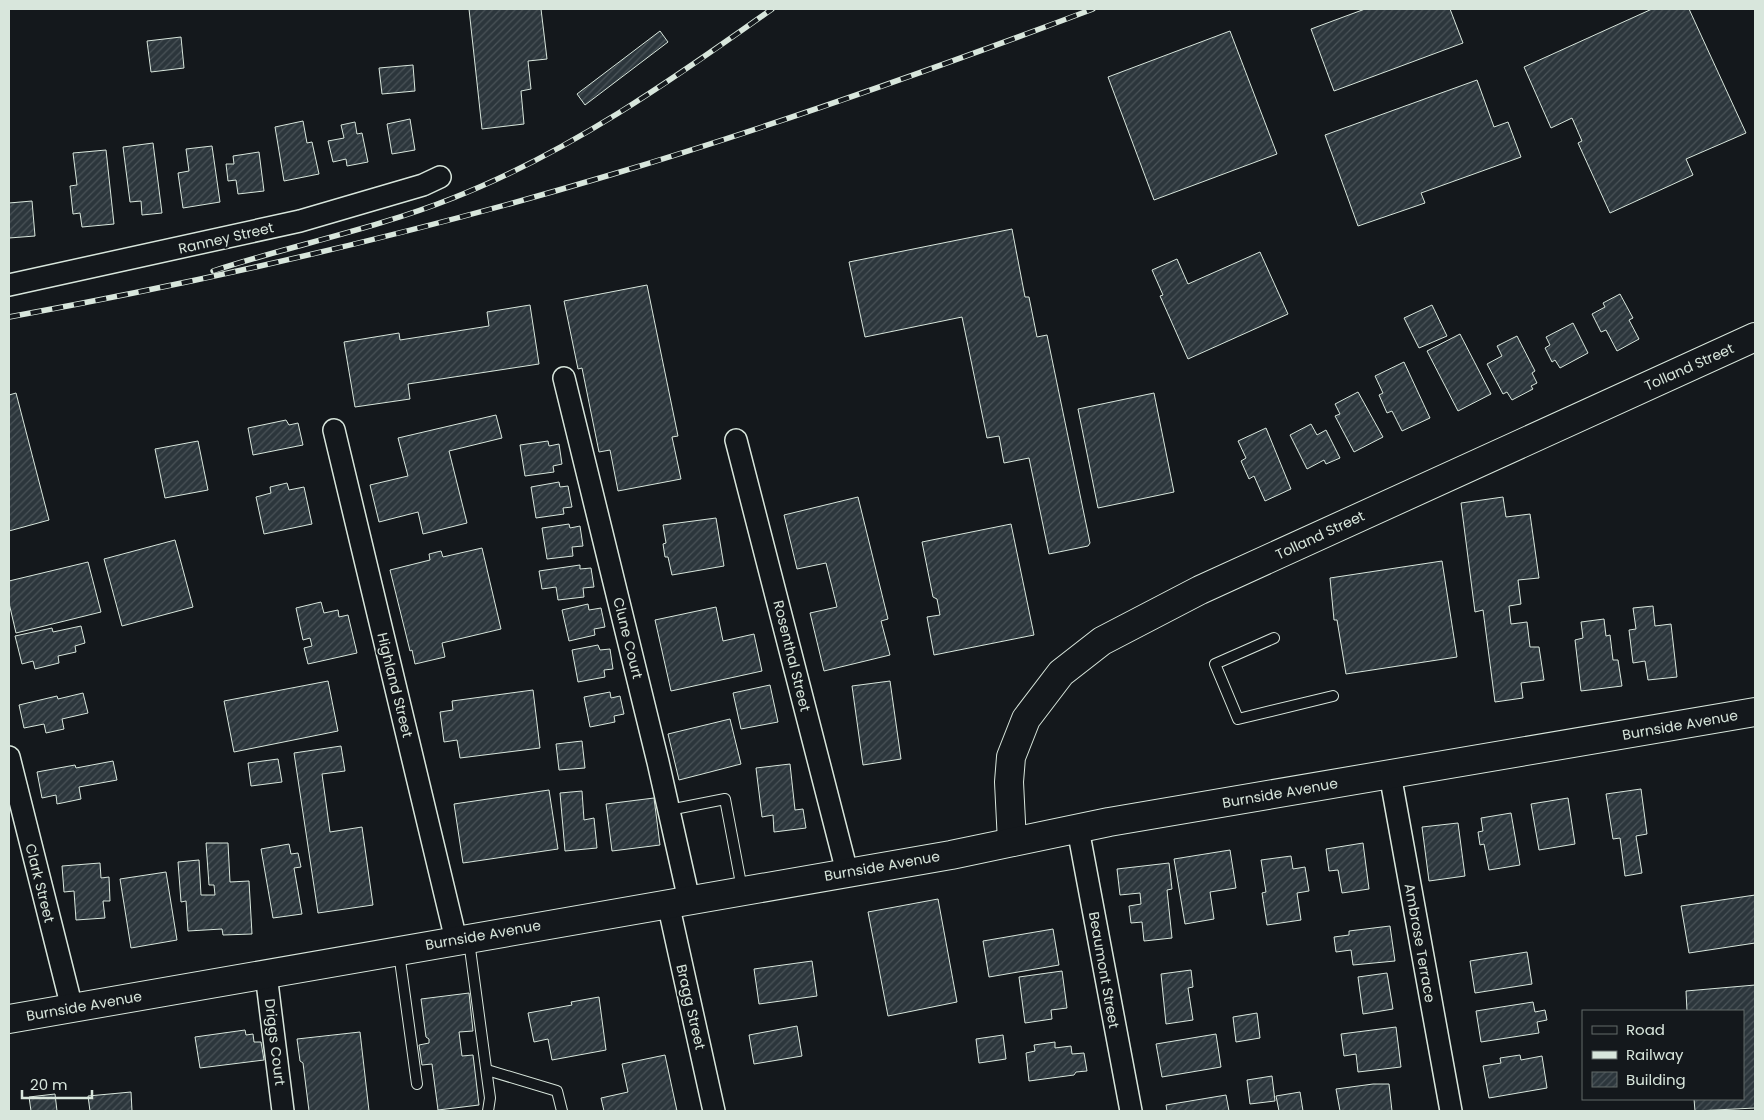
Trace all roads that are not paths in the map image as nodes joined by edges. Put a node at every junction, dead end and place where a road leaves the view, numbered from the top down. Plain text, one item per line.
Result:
1 (440, 176) dead end
2 (9, 285) edge
3 (1755, 337) edge
4 (564, 378) dead end
5 (334, 430) dead end
6 (736, 440) dead end
7 (1274, 638) dead end
8 (1333, 696) dead end
9 (1755, 712) edge
10 (9, 758) edge
11 (1390, 774) junction
12 (669, 810) junction
13 (1078, 828) junction
14 (1012, 842) junction
15 (847, 872) junction
16 (743, 890) junction
17 (678, 902) junction
18 (462, 939) junction
19 (398, 950) junction
20 (266, 974) junction
21 (72, 1008) junction
22 (9, 1019) edge
23 (487, 1070) junction
24 (417, 1084) dead end
25 (283, 1111) edge
26 (488, 1111) edge
27 (562, 1111) edge
28 (714, 1111) edge
29 (1130, 1111) edge
30 (1451, 1111) edge

1 - 2 street, Ranney Street
3 - 14 main road, Tolland Street
4 - 12 street, Clune Court
5 - 18 street, Highland Street
6 - 15 street, Rosenthal Street
7 - 8 lane
9 - 11 main road, Burnside Avenue
10 - 21 street, Clark Street
11 - 13 main road, Burnside Avenue
11 - 30 street, Ambrose Terrace
12 - 16 lane
12 - 17 street, Clune Court
13 - 14 main road, Burnside Avenue
13 - 29 street, Beaumont Street
14 - 15 main road, Burnside Avenue
15 - 16 main road, Burnside Avenue
16 - 17 main road, Burnside Avenue
17 - 18 main road, Burnside Avenue
17 - 28 street, Bragg Street
18 - 19 main road, Burnside Avenue
18 - 23 lane
19 - 20 main road, Burnside Avenue
19 - 24 lane
20 - 21 main road, Burnside Avenue
20 - 25 street, Driggs Court
21 - 22 main road, Burnside Avenue
23 - 26 lane
23 - 27 lane

